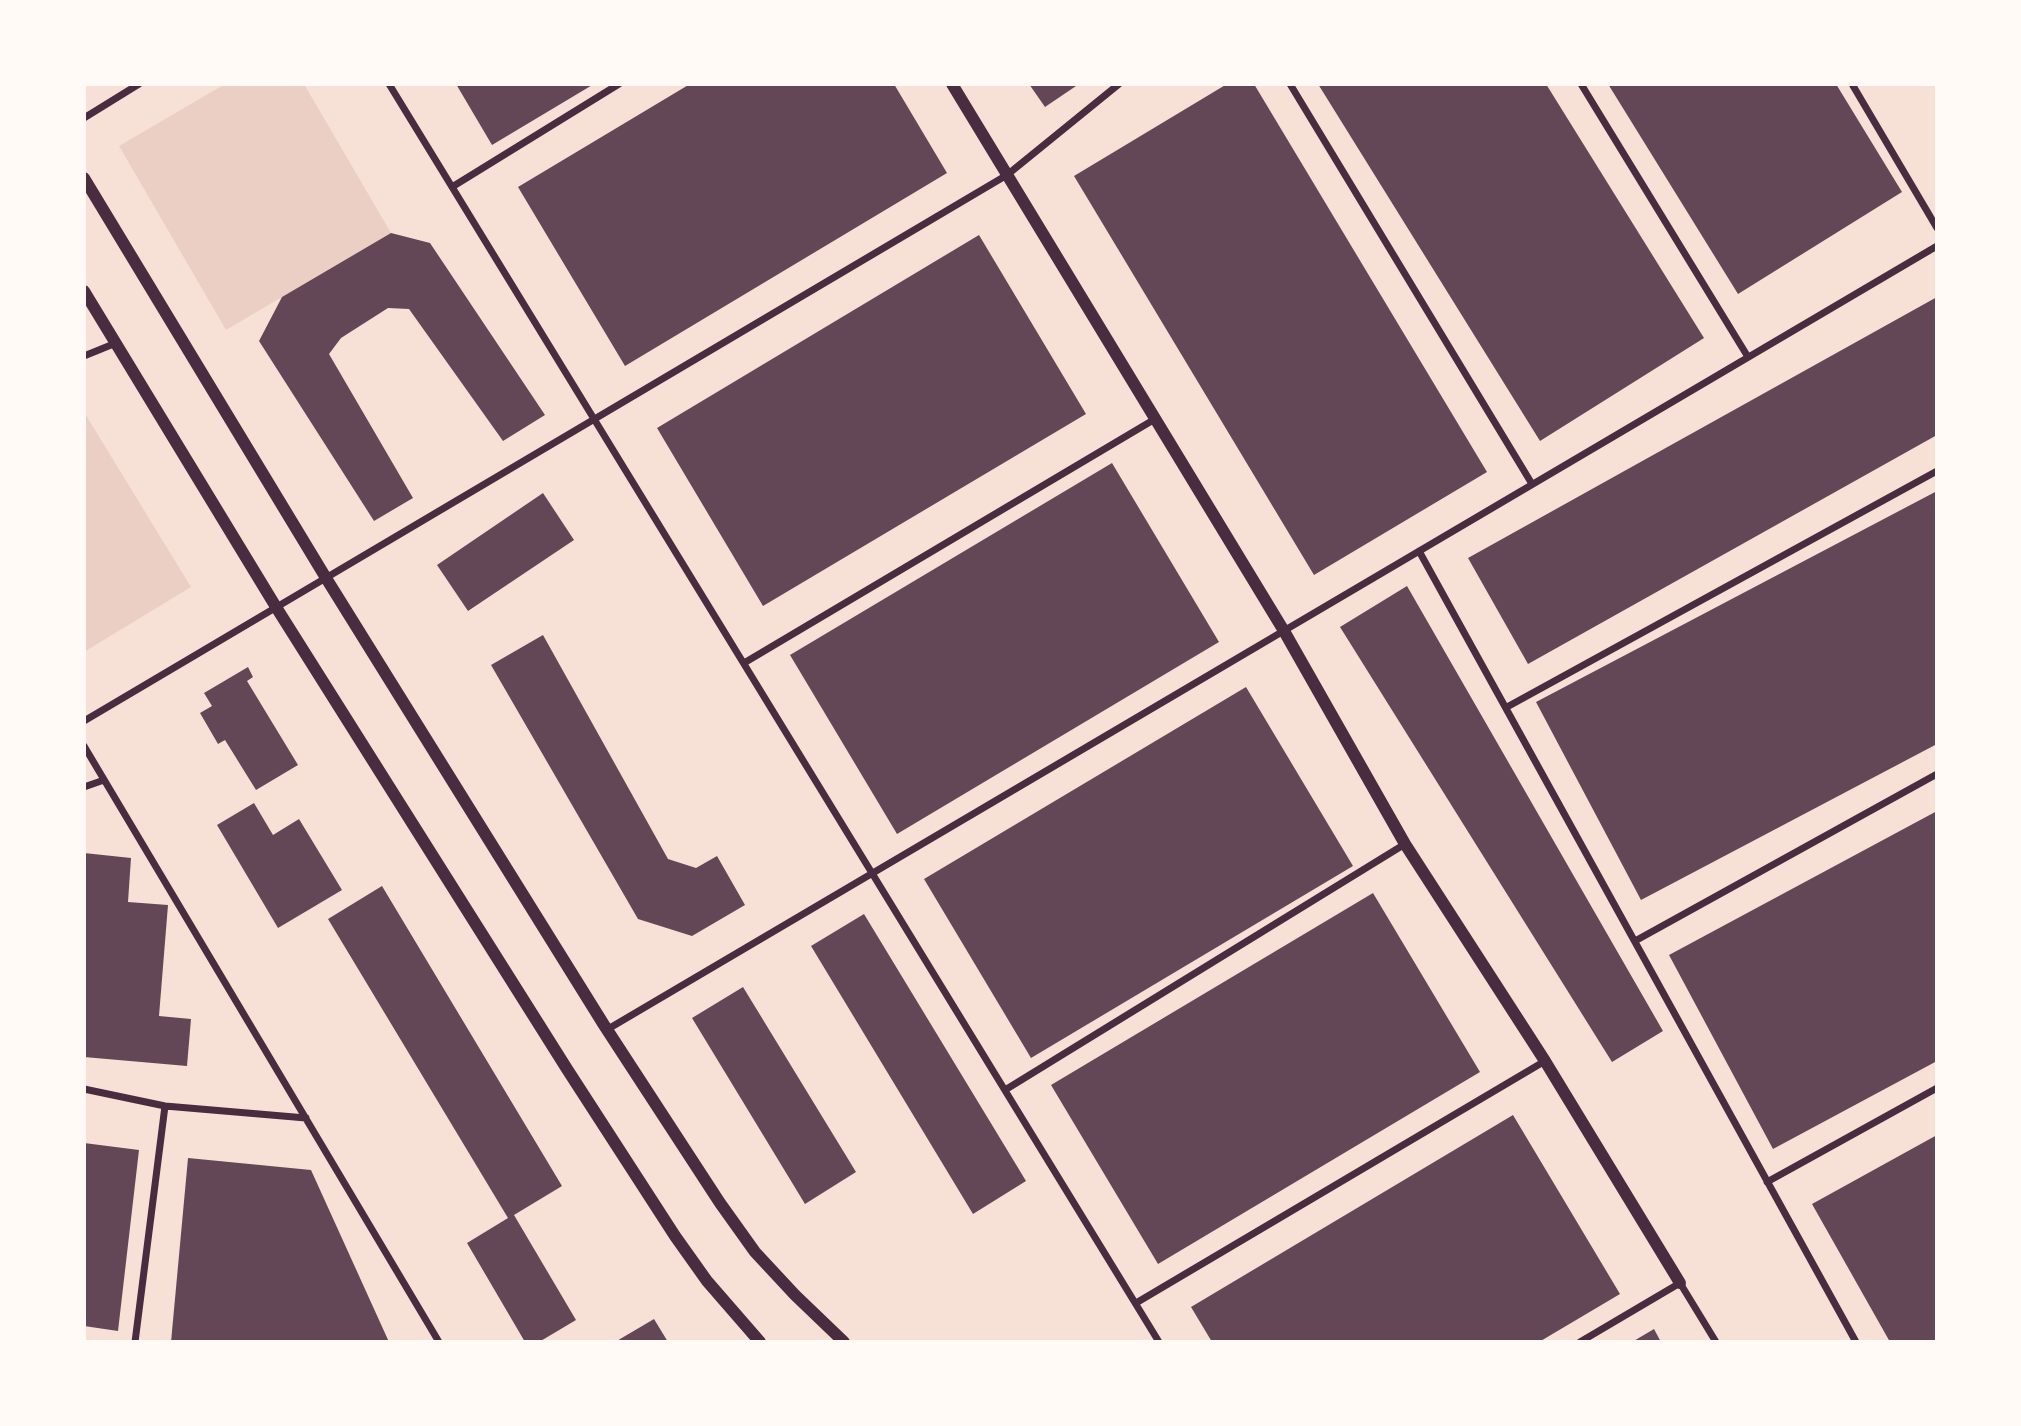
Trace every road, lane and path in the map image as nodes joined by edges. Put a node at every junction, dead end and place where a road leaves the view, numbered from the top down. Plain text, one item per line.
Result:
1 (139, 84) edge
2 (389, 84) edge
3 (620, 84) edge
4 (952, 84) edge
5 (1119, 84) edge
6 (1290, 84) edge
7 (1581, 84) edge
8 (1852, 84) edge
9 (84, 118) edge
10 (1007, 174) junction
11 (84, 178) edge
12 (452, 187) junction
13 (1937, 228) edge
14 (1937, 246) edge
15 (84, 291) edge
16 (116, 343) junction
17 (84, 356) edge
18 (1748, 357) junction
19 (594, 419) junction
20 (1155, 419) junction
21 (1937, 471) edge
22 (1532, 484) junction
23 (1419, 551) junction
24 (326, 578) junction
25 (276, 607) junction
26 (1284, 631) junction
27 (744, 663) junction
28 (1507, 707) junction
29 (84, 720) edge
30 (84, 746) edge
31 (1937, 774) edge
32 (104, 780) junction
33 (84, 787) edge
34 (1405, 844) junction
35 (873, 873) junction
36 (1634, 941) junction
37 (608, 1029) junction
38 (1545, 1061) junction
39 (1937, 1088) edge
40 (84, 1089) edge
41 (1005, 1090) junction
42 (165, 1106) junction
43 (306, 1118) junction
44 (1768, 1182) junction
45 (1680, 1283) junction
46 (1136, 1303) junction
47 (135, 1342) edge
48 (439, 1342) edge
49 (760, 1342) edge
50 (844, 1342) edge
51 (1159, 1342) edge
52 (1580, 1342) edge
53 (1716, 1342) edge
54 (1856, 1342) edge

1 - 9 street
2 - 12 street
3 - 12 street
4 - 10 street
5 - 10 street
6 - 22 street
7 - 18 street
8 - 13 street
10 - 19 street
10 - 20 street
11 - 24 street
12 - 19 street
14 - 18 street
15 - 16 street
16 - 17 street
16 - 25 street
18 - 22 street
19 - 24 street
19 - 27 street
20 - 26 street
20 - 27 street
21 - 28 street
22 - 23 street
23 - 26 street
23 - 28 street
24 - 25 street
24 - 37 street
25 - 29 street
25 - 49 street
26 - 34 street
26 - 35 street
27 - 35 street
28 - 36 street
30 - 32 street
31 - 36 street
32 - 33 street
32 - 43 street
34 - 38 street
34 - 41 street
35 - 37 street
35 - 41 street
36 - 44 street
37 - 50 street
38 - 45 street
38 - 46 street
39 - 44 street
40 - 42 street
41 - 46 street
42 - 43 street
42 - 47 street
43 - 48 street
44 - 54 street
45 - 52 street
45 - 53 street
46 - 51 street

